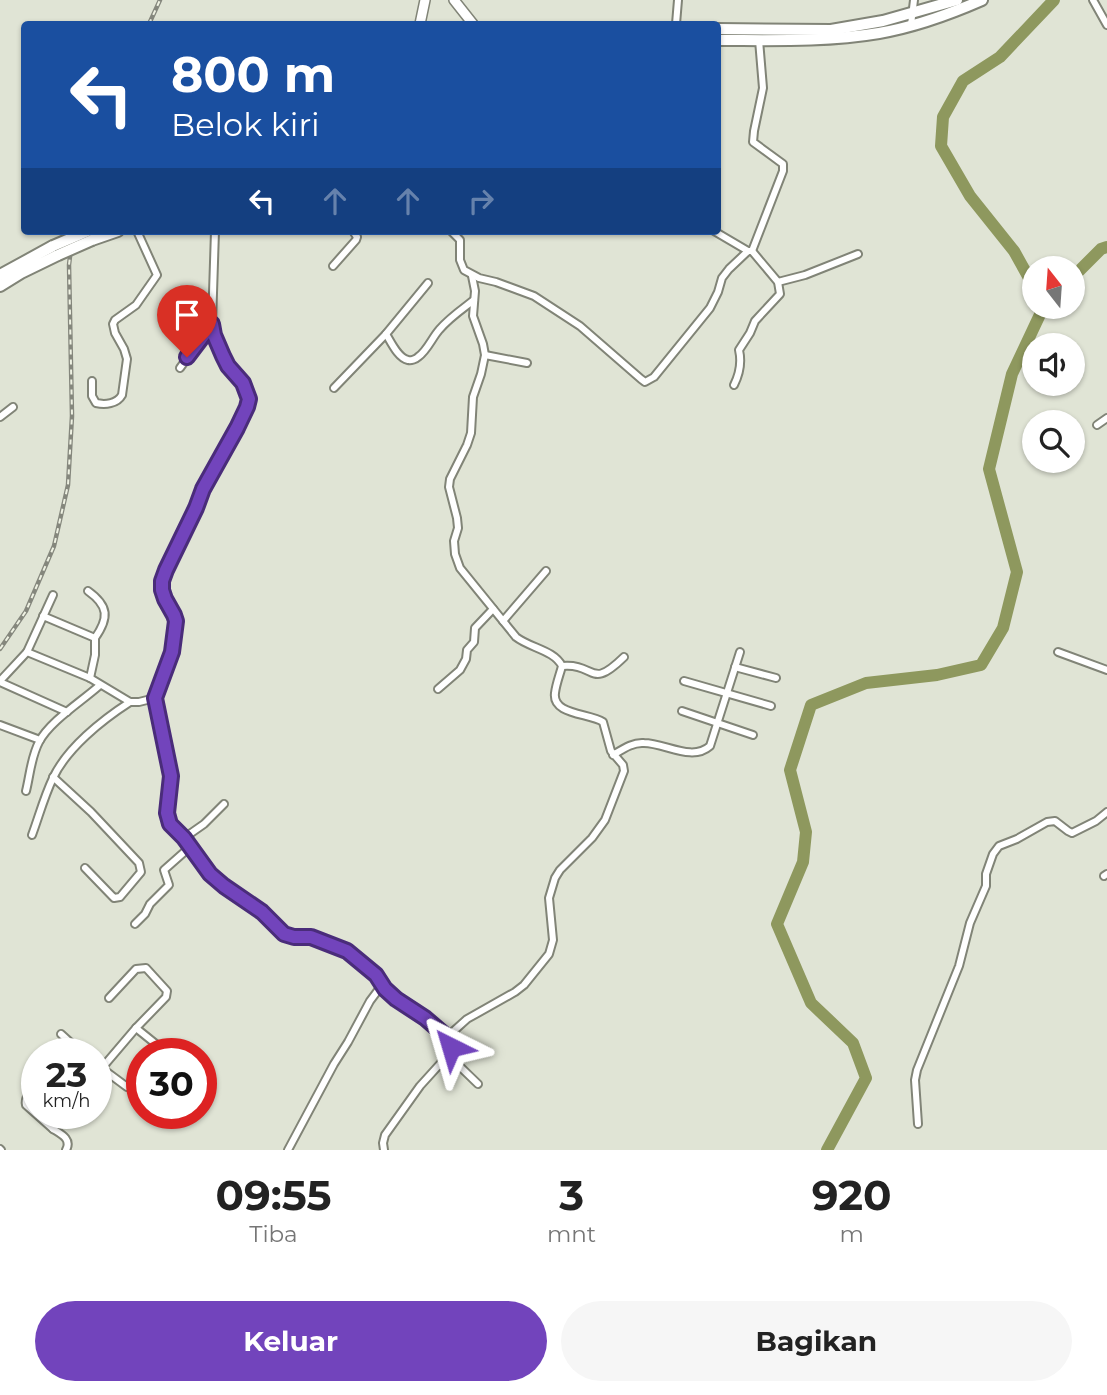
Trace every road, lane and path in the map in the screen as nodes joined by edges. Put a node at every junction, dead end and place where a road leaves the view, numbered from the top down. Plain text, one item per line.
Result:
1 (425, 0) edge
2 (454, 0) edge
3 (678, 0) edge
4 (914, 0) edge
5 (957, 0) edge
6 (982, 0) edge
7 (1093, 0) edge
8 (911, 20) junction
9 (420, 21) edge
10 (471, 21) edge
11 (676, 21) edge
12 (1107, 26) edge
13 (721, 29) edge
14 (721, 40) edge
15 (760, 40) junction
16 (139, 235) edge
17 (215, 235) edge
18 (355, 235) edge
19 (455, 235) edge
20 (721, 235) edge
21 (90, 236) edge
22 (56, 250) junction
23 (750, 251) junction
24 (858, 254) dead end
25 (333, 266) dead end
26 (0, 275) edge
27 (472, 276) junction
28 (778, 282) junction
29 (428, 283) dead end
30 (0, 286) edge
31 (474, 300) junction
32 (212, 324) junction
33 (386, 334) junction
34 (485, 355) junction
35 (527, 363) dead end
36 (180, 368) dead end
37 (92, 381) dead end
38 (734, 385) dead end
39 (334, 388) dead end
40 (13, 407) dead end
41 (0, 417) edge
42 (1107, 418) edge
43 (1097, 425) dead end
44 (546, 571) dead end
45 (88, 591) dead end
46 (53, 596) dead end
47 (493, 609) junction
48 (43, 616) junction
49 (503, 621) junction
50 (95, 638) junction
51 (27, 652) junction
52 (740, 652) dead end
53 (1058, 652) dead end
54 (624, 657) dead end
55 (562, 666) junction
56 (735, 667) junction
57 (1107, 670) edge
58 (90, 678) junction
59 (776, 678) dead end
60 (0, 681) edge
61 (684, 681) dead end
62 (100, 685) junction
63 (439, 689) dead end
64 (726, 694) junction
65 (155, 698) junction
66 (130, 702) junction
67 (771, 706) dead end
68 (682, 711) dead end
69 (67, 712) junction
70 (717, 722) junction
71 (0, 725) edge
72 (753, 735) dead end
73 (40, 740) junction
74 (613, 755) junction
75 (53, 777) junction
76 (26, 791) dead end
77 (224, 804) dead end
78 (1107, 811) edge
79 (32, 835) dead end
80 (184, 838) junction
81 (190, 847) junction
82 (85, 868) dead end
83 (135, 924) dead end
84 (382, 985) junction
85 (109, 998) dead end
86 (136, 1028) junction
87 (61, 1034) dead end
88 (447, 1037) junction
89 (65, 1038) edge
90 (148, 1038) edge
91 (112, 1053) edge
92 (447, 1055) junction
93 (478, 1084) dead end
94 (918, 1124) dead end
95 (52, 1129) edge
96 (66, 1150) edge
97 (288, 1150) edge
98 (384, 1150) edge

1 - 9 street
2 - 10 street
3 - 11 street
4 - 8 street
5 - 8 highway
6 - 8 highway
7 - 12 street
8 - 13 highway
8 - 15 highway
14 - 15 highway
15 - 23 street
16 - 37 street
17 - 32 street
18 - 25 street
19 - 27 street
20 - 23 street
21 - 22 highway, bridge
22 - 26 highway
22 - 30 highway
23 - 27 street
23 - 28 street
24 - 28 street
27 - 31 street
28 - 38 street
29 - 33 street
31 - 33 street
31 - 34 street
32 - 36 street
32 - 65 street
33 - 39 street
34 - 35 street
34 - 47 street
40 - 41 street
42 - 43 street
44 - 49 street
45 - 50 street
46 - 48 street
47 - 49 street
47 - 63 street
48 - 50 street
48 - 51 street
49 - 55 street
50 - 58 street
51 - 58 street
51 - 60 street
52 - 56 street
53 - 57 street
54 - 55 street
55 - 74 street
56 - 59 street
56 - 64 street
58 - 62 street
60 - 69 street
61 - 64 street
62 - 66 street
62 - 69 street
64 - 67 street
64 - 70 street
65 - 66 street
65 - 80 street
66 - 75 street
68 - 70 street
69 - 73 street
70 - 72 street
70 - 74 street
71 - 73 street
73 - 76 street
74 - 88 street
75 - 79 street
75 - 82 street
77 - 80 street
78 - 94 street
80 - 81 street
81 - 83 street
81 - 84 street
84 - 88 street
84 - 97 street
85 - 86 street
86 - 90 street
86 - 91 street
87 - 89 street
88 - 92 street
92 - 93 street
92 - 98 street
95 - 96 street

